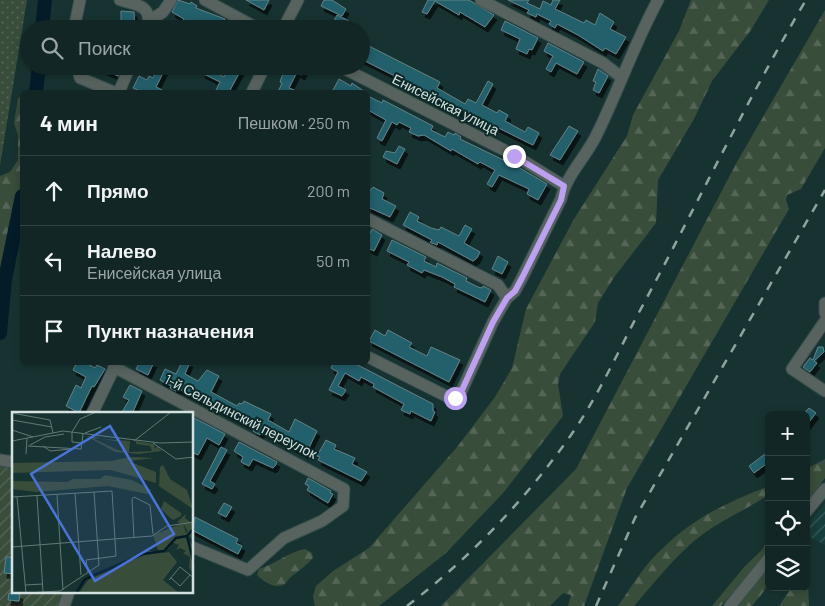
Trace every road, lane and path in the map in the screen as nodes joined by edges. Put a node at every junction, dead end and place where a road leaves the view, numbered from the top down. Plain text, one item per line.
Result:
1 (80, 0) edge
2 (120, 0) edge
3 (171, 0) edge
4 (205, 0) edge
5 (298, 0) edge
6 (482, 0) edge
7 (658, 0) edge
8 (76, 20) edge
9 (147, 20) edge
10 (153, 20) edge
11 (242, 20) edge
12 (288, 20) edge
13 (83, 75) edge
14 (126, 75) edge
15 (260, 75) edge
16 (357, 75) edge
17 (621, 77) junction
18 (110, 90) edge
19 (120, 90) edge
20 (253, 90) edge
21 (564, 186) junction
22 (370, 220) edge
23 (507, 298) junction
24 (825, 303) edge
25 (825, 313) edge
26 (825, 321) edge
27 (370, 358) edge
28 (116, 365) edge
29 (825, 391) edge
30 (93, 412) edge
31 (825, 489) edge
32 (810, 507) edge
33 (194, 549) edge
34 (765, 563) edge
35 (68, 594) edge
36 (64, 606) edge
37 (730, 606) edge

1 - 8 street
2 - 9 street
3 - 10 street
4 - 11 street
5 - 12 street
6 - 17 street
7 - 17 street
13 - 18 street
14 - 19 street
15 - 20 street
16 - 21 street, Енисейская улица
17 - 21 street
21 - 23 street
22 - 23 street
23 - 27 street
24 - 25 street
26 - 29 street
28 - 30 street
28 - 33 street, 1-й Сельдинский переулок
31 - 32 street
34 - 37 street
35 - 36 street

